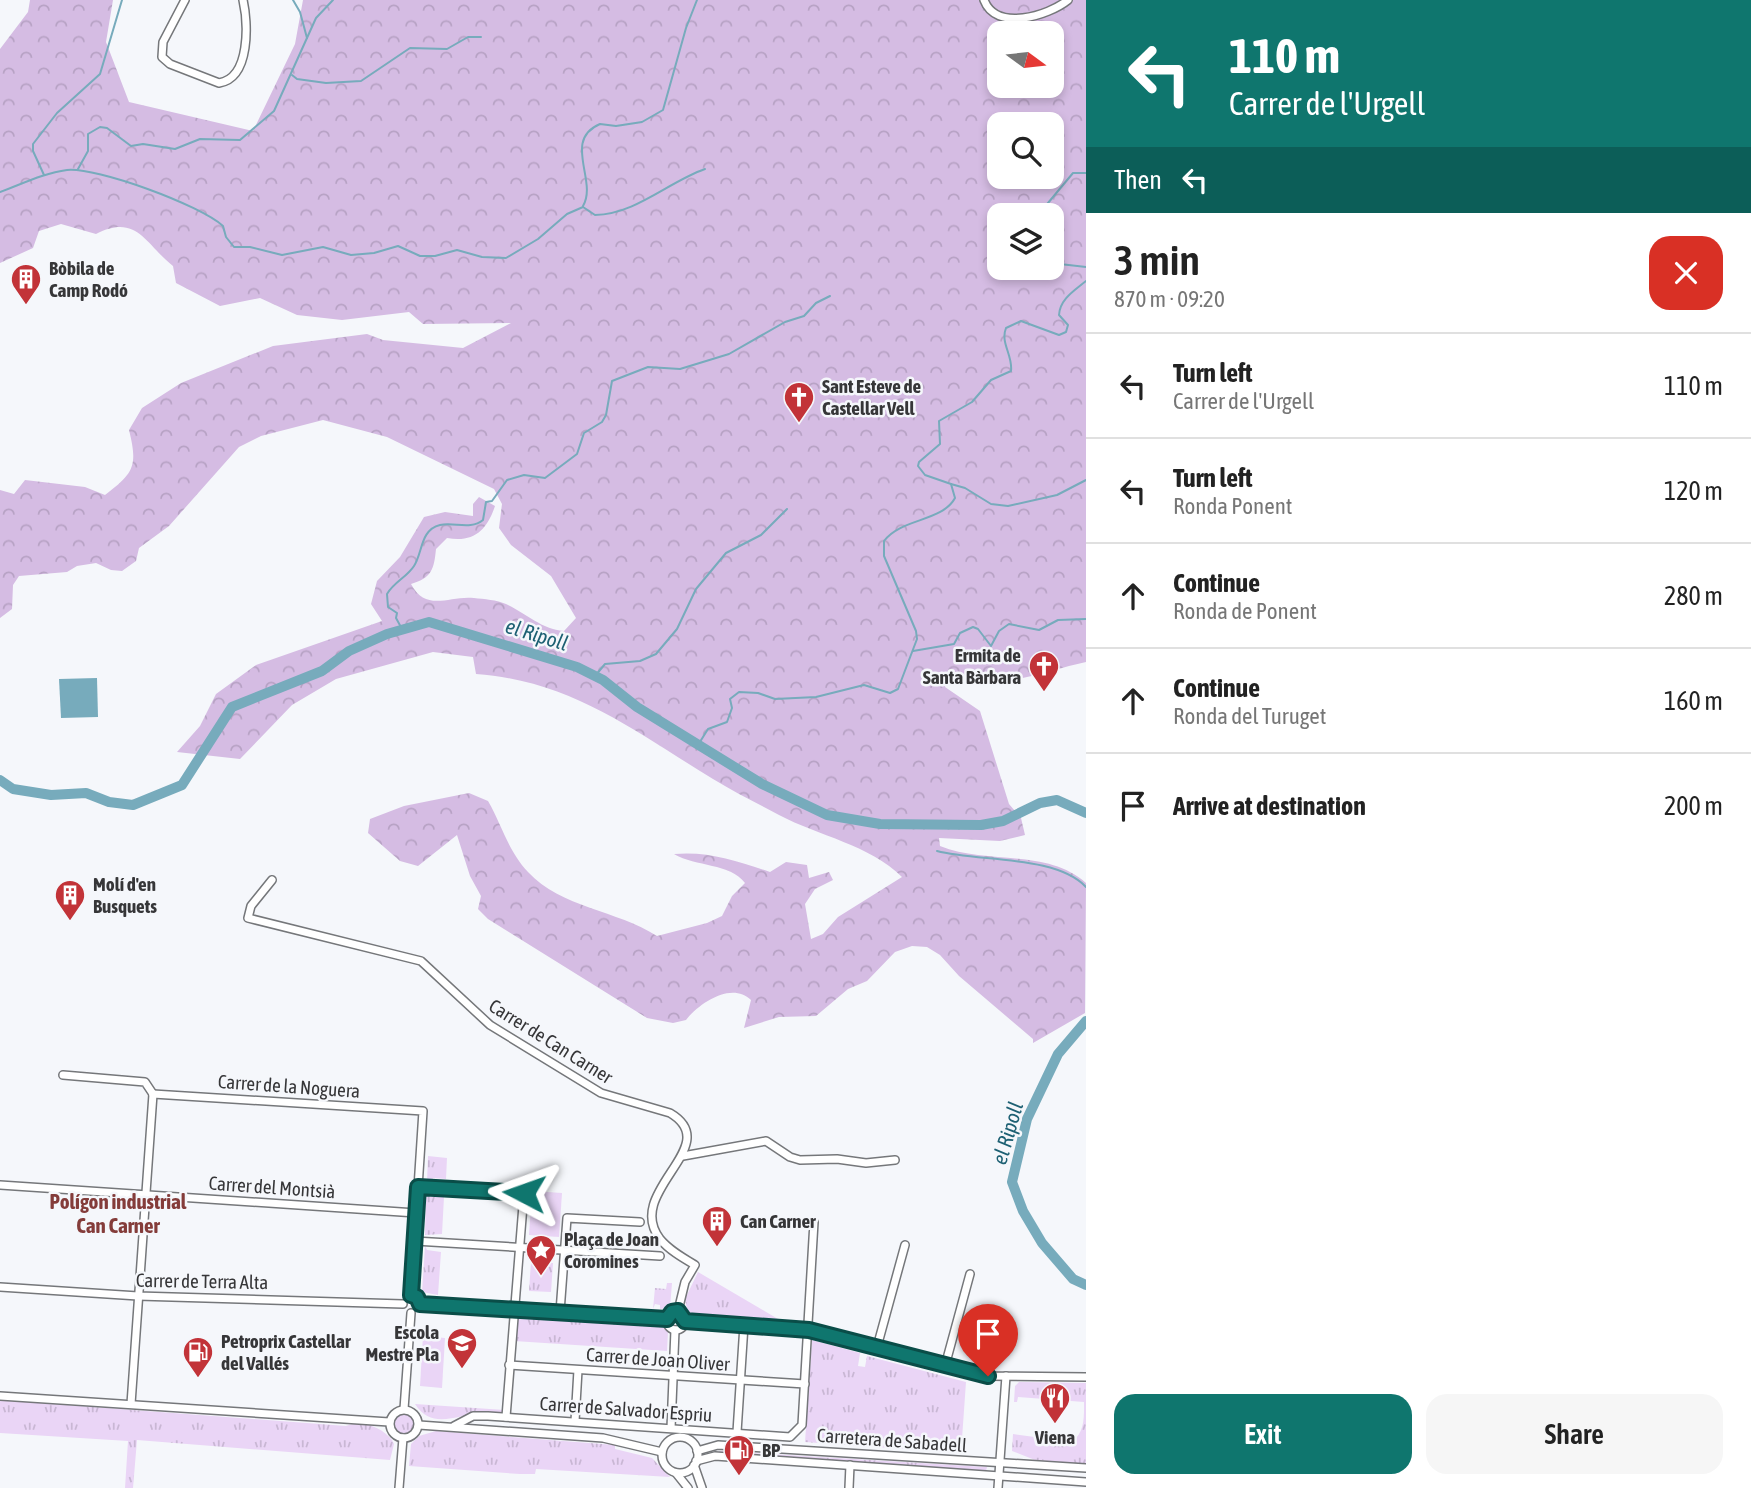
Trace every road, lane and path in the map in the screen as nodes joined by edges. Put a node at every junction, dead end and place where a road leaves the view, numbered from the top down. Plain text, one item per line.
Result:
1 (185, 0) edge
2 (243, 0) edge
3 (985, 0) edge
4 (1068, 0) edge
5 (271, 880) dead end
6 (63, 1074) dead end
7 (153, 1094) junction
8 (683, 1157) junction
9 (895, 1160) dead end
10 (0, 1185) edge
11 (418, 1187) junction
12 (146, 1194) junction
13 (416, 1213) junction
14 (640, 1222) dead end
15 (814, 1222) dead end
16 (415, 1241) junction
17 (905, 1245) dead end
18 (519, 1246) junction
19 (565, 1249) junction
20 (660, 1256) dead end
21 (970, 1274) dead end
22 (0, 1287) edge
23 (411, 1295) junction
24 (138, 1296) junction
25 (403, 1304) junction
26 (420, 1304) junction
27 (513, 1310) junction
28 (678, 1311) junction
29 (560, 1312) junction
30 (411, 1313) junction
31 (667, 1319) junction
32 (685, 1321) junction
33 (744, 1325) junction
34 (675, 1330) junction
35 (809, 1330) junction
36 (877, 1347) junction
37 (509, 1365) junction
38 (946, 1366) junction
39 (578, 1370) junction
40 (675, 1375) junction
41 (1006, 1376) junction
42 (1086, 1377) edge
43 (740, 1381) junction
44 (805, 1384) junction
45 (0, 1396) edge
46 (131, 1404) junction
47 (404, 1409) junction
48 (506, 1417) junction
49 (575, 1421) junction
50 (390, 1422) junction
51 (419, 1425) junction
52 (454, 1426) junction
53 (671, 1428) junction
54 (737, 1432) junction
55 (402, 1438) junction
56 (697, 1451) junction
57 (662, 1452) junction
58 (999, 1462) junction
59 (695, 1463) junction
60 (850, 1465) junction
61 (1086, 1468) edge
62 (676, 1472) junction
63 (999, 1475) junction
64 (1086, 1482) edge
65 (399, 1488) edge
66 (688, 1488) edge
67 (702, 1488) edge
68 (849, 1488) edge
69 (998, 1488) edge

1 - 2 street
3 - 4 street
5 - 8 street, Carrer de Can Carner
6 - 7 street
7 - 11 street, Carrer de la Noguera
7 - 12 street
8 - 9 street
8 - 28 street
10 - 12 street, Carrer del Montsià
11 - 13 street
11 - 18 street
12 - 13 street, Carrer del Montsià
12 - 24 street
13 - 16 street
14 - 19 street
15 - 35 street
16 - 18 street
16 - 23 street
17 - 36 street
18 - 19 street
18 - 27 street
19 - 20 street
19 - 29 street
21 - 38 street
22 - 24 street, Carrer de Terra Alta
23 - 25 street
23 - 26 street
24 - 25 street, Carrer de Terra Alta
24 - 46 street
25 - 30 street
26 - 27 street
26 - 30 street
27 - 29 street
27 - 37 street
28 - 31 street
28 - 32 street
29 - 31 street
30 - 47 street
31 - 34 street
32 - 33 street
32 - 34 street
33 - 35 street
33 - 43 street
34 - 40 street
35 - 36 street
35 - 44 street
36 - 38 street
37 - 39 street, Carrer de Joan Oliver
37 - 48 street
38 - 41 street
39 - 40 street, Carrer de Joan Oliver
39 - 49 street
40 - 43 street, Carrer de Joan Oliver
40 - 53 street
41 - 42 street
41 - 58 street
43 - 44 street, Carrer de Joan Oliver
43 - 54 street
44 - 54 street, Carrer de Salvador Espriu
45 - 46 street
46 - 50 street
47 - 50 street
47 - 51 street
48 - 49 street, Carrer de Salvador Espriu
48 - 52 street, Carrer de Salvador Espriu
49 - 53 street, Carrer de Salvador Espriu
50 - 55 street
51 - 52 street
51 - 55 street
52 - 57 street
53 - 54 street, Carrer de Salvador Espriu
55 - 65 street
56 - 57 street
56 - 58 street, Carretera de Sabadell
56 - 59 street
57 - 62 street
58 - 61 street, Carretera de Sabadell
58 - 63 street
59 - 60 street
59 - 62 street
59 - 67 street
60 - 63 street
60 - 68 street
62 - 66 street
63 - 64 street
63 - 69 street

